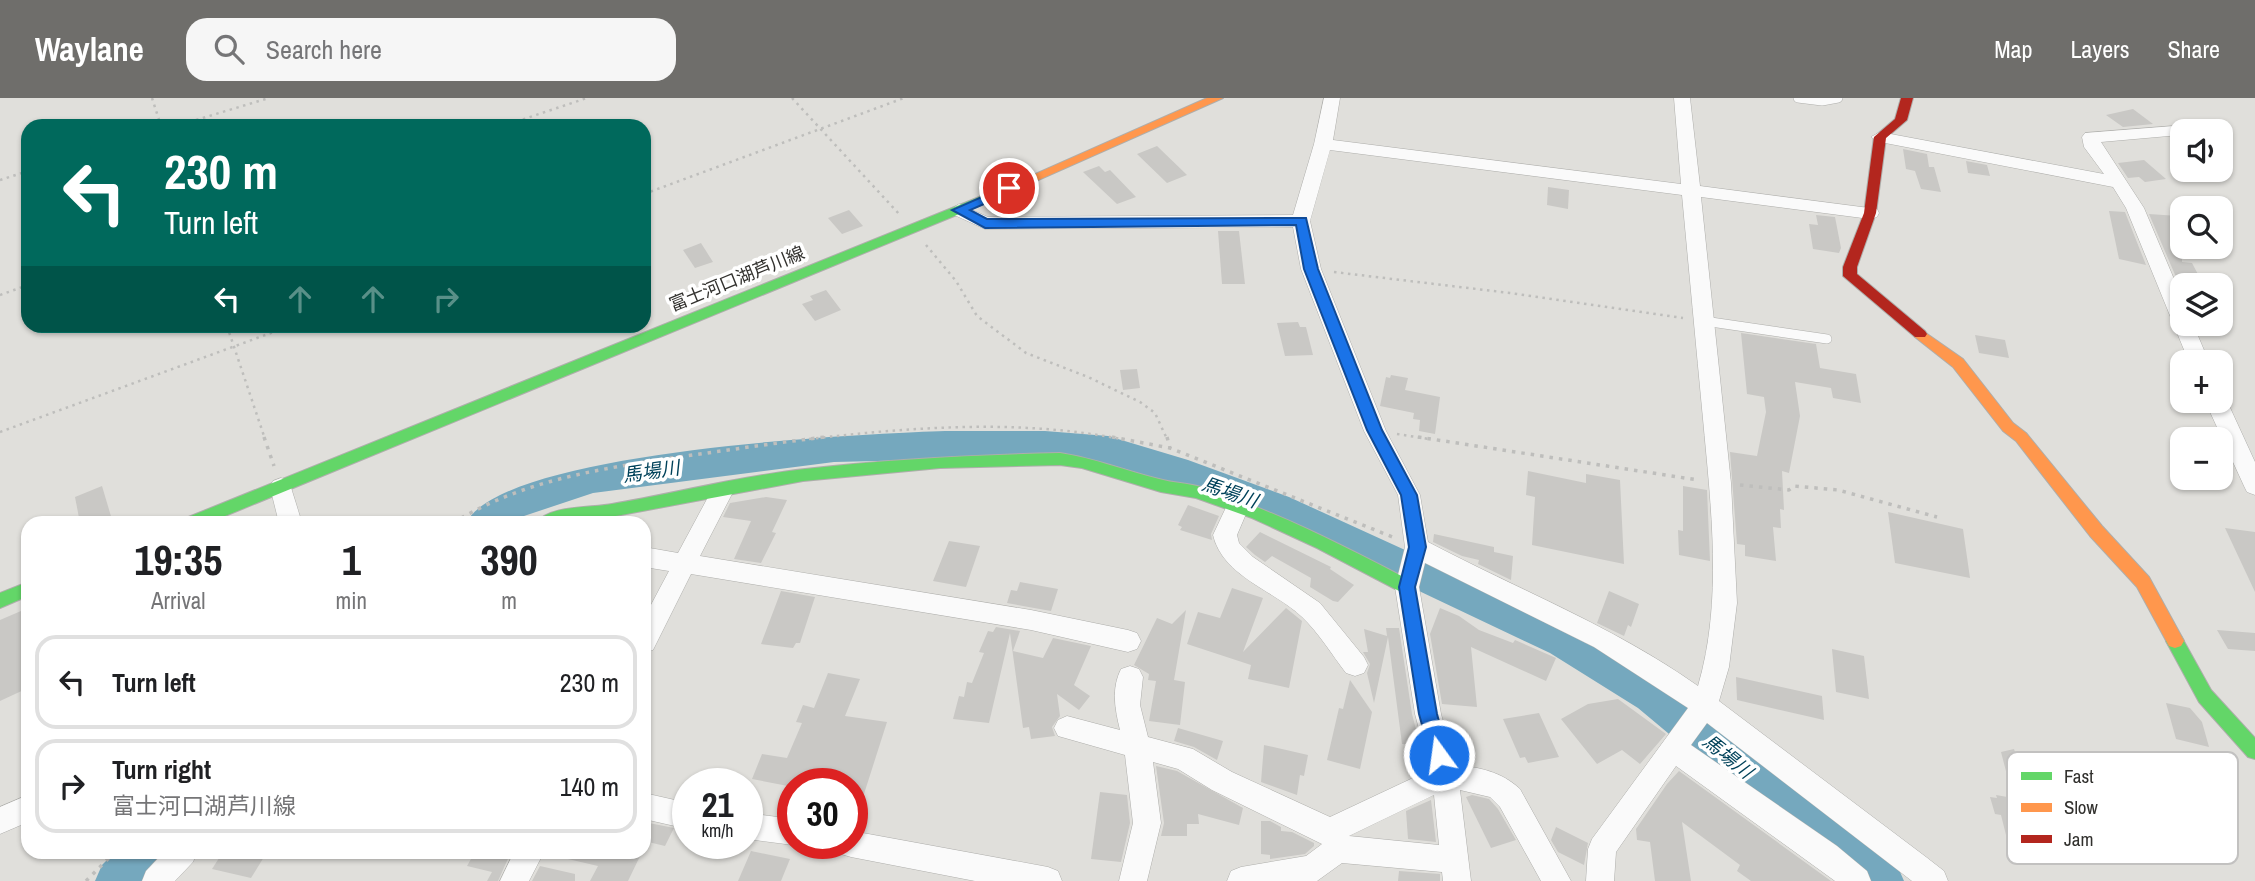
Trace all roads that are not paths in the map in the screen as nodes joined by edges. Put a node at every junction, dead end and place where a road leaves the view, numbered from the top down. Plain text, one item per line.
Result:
1 (1217, 98) edge
2 (1332, 98) edge
3 (1682, 98) edge
4 (1798, 98) edge
5 (1838, 98) edge
6 (1907, 98) edge
7 (2170, 131) edge
8 (1880, 137) junction
9 (1323, 144) junction
10 (2119, 181) junction
11 (1690, 189) junction
12 (959, 210) junction
13 (1870, 213) junction
14 (1301, 221) junction
15 (1704, 321) junction
16 (1827, 339) dead end
17 (2194, 350) edge
18 (2222, 413) edge
19 (2255, 485) edge
20 (281, 487) junction
21 (722, 492) junction
22 (1237, 507) junction
23 (209, 516) edge
24 (289, 516) edge
25 (560, 516) edge
26 (1417, 550) junction
27 (651, 558) edge
28 (685, 565) junction
29 (1407, 587) junction
30 (21, 592) edge
31 (0, 601) edge
32 (651, 629) edge
33 (1128, 641) dead end
34 (1355, 666) dead end
35 (1130, 677) dead end
36 (1705, 705) junction
37 (1067, 728) dead end
38 (1137, 744) junction
39 (1674, 748) junction
40 (2255, 751) edge
41 (1444, 776) junction
42 (651, 808) edge
43 (21, 811) edge
44 (672, 812) edge
45 (0, 821) edge
46 (1334, 840) junction
47 (868, 847) edge
48 (176, 859) edge
49 (526, 859) edge
50 (1457, 870) edge
51 (156, 881) edge
52 (514, 881) edge
53 (1048, 881) edge
54 (1133, 881) edge
55 (1241, 881) edge
56 (1557, 881) edge
57 (1596, 881) edge
58 (1857, 881) edge
59 (1934, 881) edge

1 - 12 street, 富士河口湖芦川線
2 - 9 street
3 - 11 street
4 - 5 lane
6 - 8 street
7 - 10 street
8 - 10 street
8 - 13 street
9 - 11 street
9 - 14 street
10 - 17 street
11 - 13 street
11 - 15 street
12 - 14 street
12 - 20 street, 富士河口湖芦川線
13 - 40 street
14 - 26 street
15 - 16 lane
15 - 36 street
18 - 19 street
20 - 23 street, 富士河口湖芦川線
20 - 24 street
21 - 22 street
21 - 25 street
21 - 28 street
22 - 29 street
22 - 34 street
26 - 29 street
26 - 36 street
27 - 28 street
28 - 32 street
28 - 33 street
29 - 41 street
30 - 31 street
35 - 38 street
36 - 39 street
36 - 59 street
37 - 38 street
38 - 46 street
38 - 54 street
39 - 57 street
39 - 58 street
41 - 46 street
41 - 50 street
41 - 56 street
42 - 44 street
43 - 45 street
46 - 50 street
46 - 55 street
47 - 53 street
48 - 51 street
49 - 52 street

